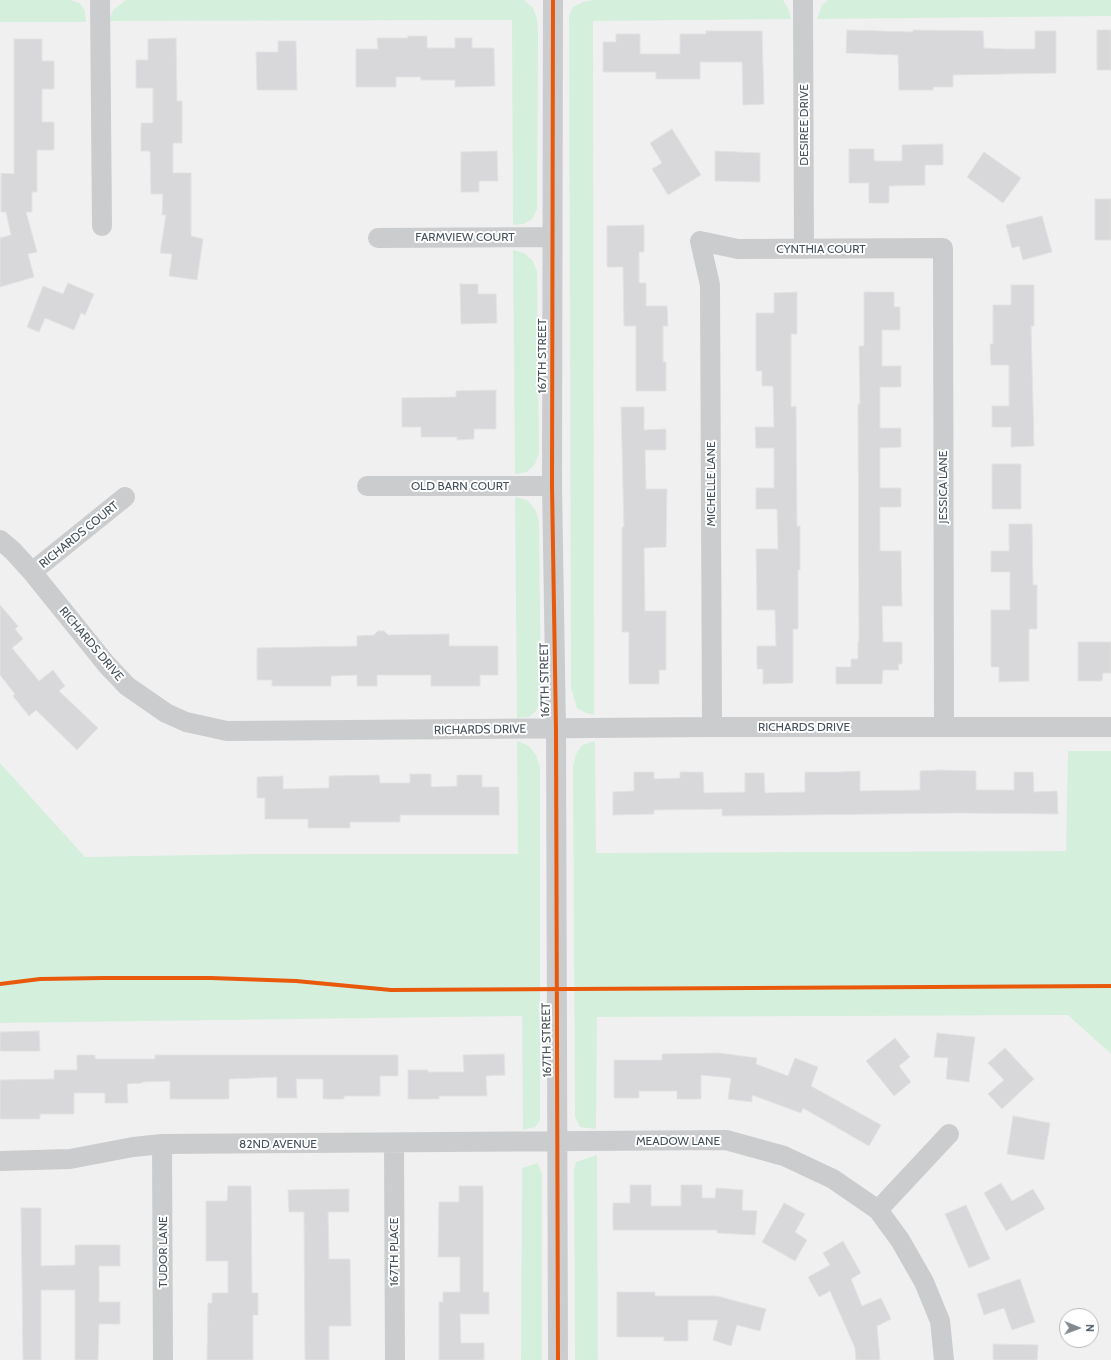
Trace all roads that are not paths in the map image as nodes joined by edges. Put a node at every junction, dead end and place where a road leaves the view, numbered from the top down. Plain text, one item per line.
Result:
1 (100, 0) edge
2 (553, 0) edge
3 (803, 0) edge
4 (102, 226) dead end
5 (552, 237) junction
6 (378, 238) dead end
7 (700, 241) joint
8 (943, 248) joint
9 (804, 249) junction
10 (367, 486) dead end
11 (552, 486) junction
12 (125, 497) dead end
13 (0, 540) edge
14 (32, 572) junction
15 (712, 727) junction
16 (944, 727) junction
17 (1111, 727) edge
18 (556, 729) junction
19 (949, 1134) dead end
20 (558, 1142) junction
21 (162, 1144) junction
22 (394, 1144) junction
23 (0, 1161) edge
24 (878, 1210) junction
25 (163, 1360) edge
26 (395, 1360) edge
27 (558, 1360) edge
28 (944, 1360) edge

1 - 4 street
2 - 5 street, 167TH STREET
3 - 9 street, DESIREE DRIVE
5 - 6 street, FARMVIEW COURT
5 - 11 street, 167TH STREET
7 - 9 street, CYNTHIA COURT
7 - 15 street, MICHELLE LANE
8 - 9 street, CYNTHIA COURT
8 - 16 street, JESSICA LANE
10 - 11 street, OLD BARN COURT
11 - 18 street, 167TH STREET
12 - 14 street, RICHARDS COURT
13 - 14 street, RICHARDS DRIVE
14 - 18 street, RICHARDS DRIVE
15 - 16 street, RICHARDS DRIVE
15 - 18 street, RICHARDS DRIVE
16 - 17 street, RICHARDS DRIVE
18 - 20 street, 167TH STREET
19 - 24 street
20 - 22 street, 82ND AVENUE
20 - 24 street, MEADOW LANE
20 - 27 street, 167TH STREET
21 - 22 street, 82ND AVENUE
21 - 23 street, 82ND AVENUE
21 - 25 street, TUDOR LANE
22 - 26 street, 167TH PLACE
24 - 28 street, MEADOW LANE

